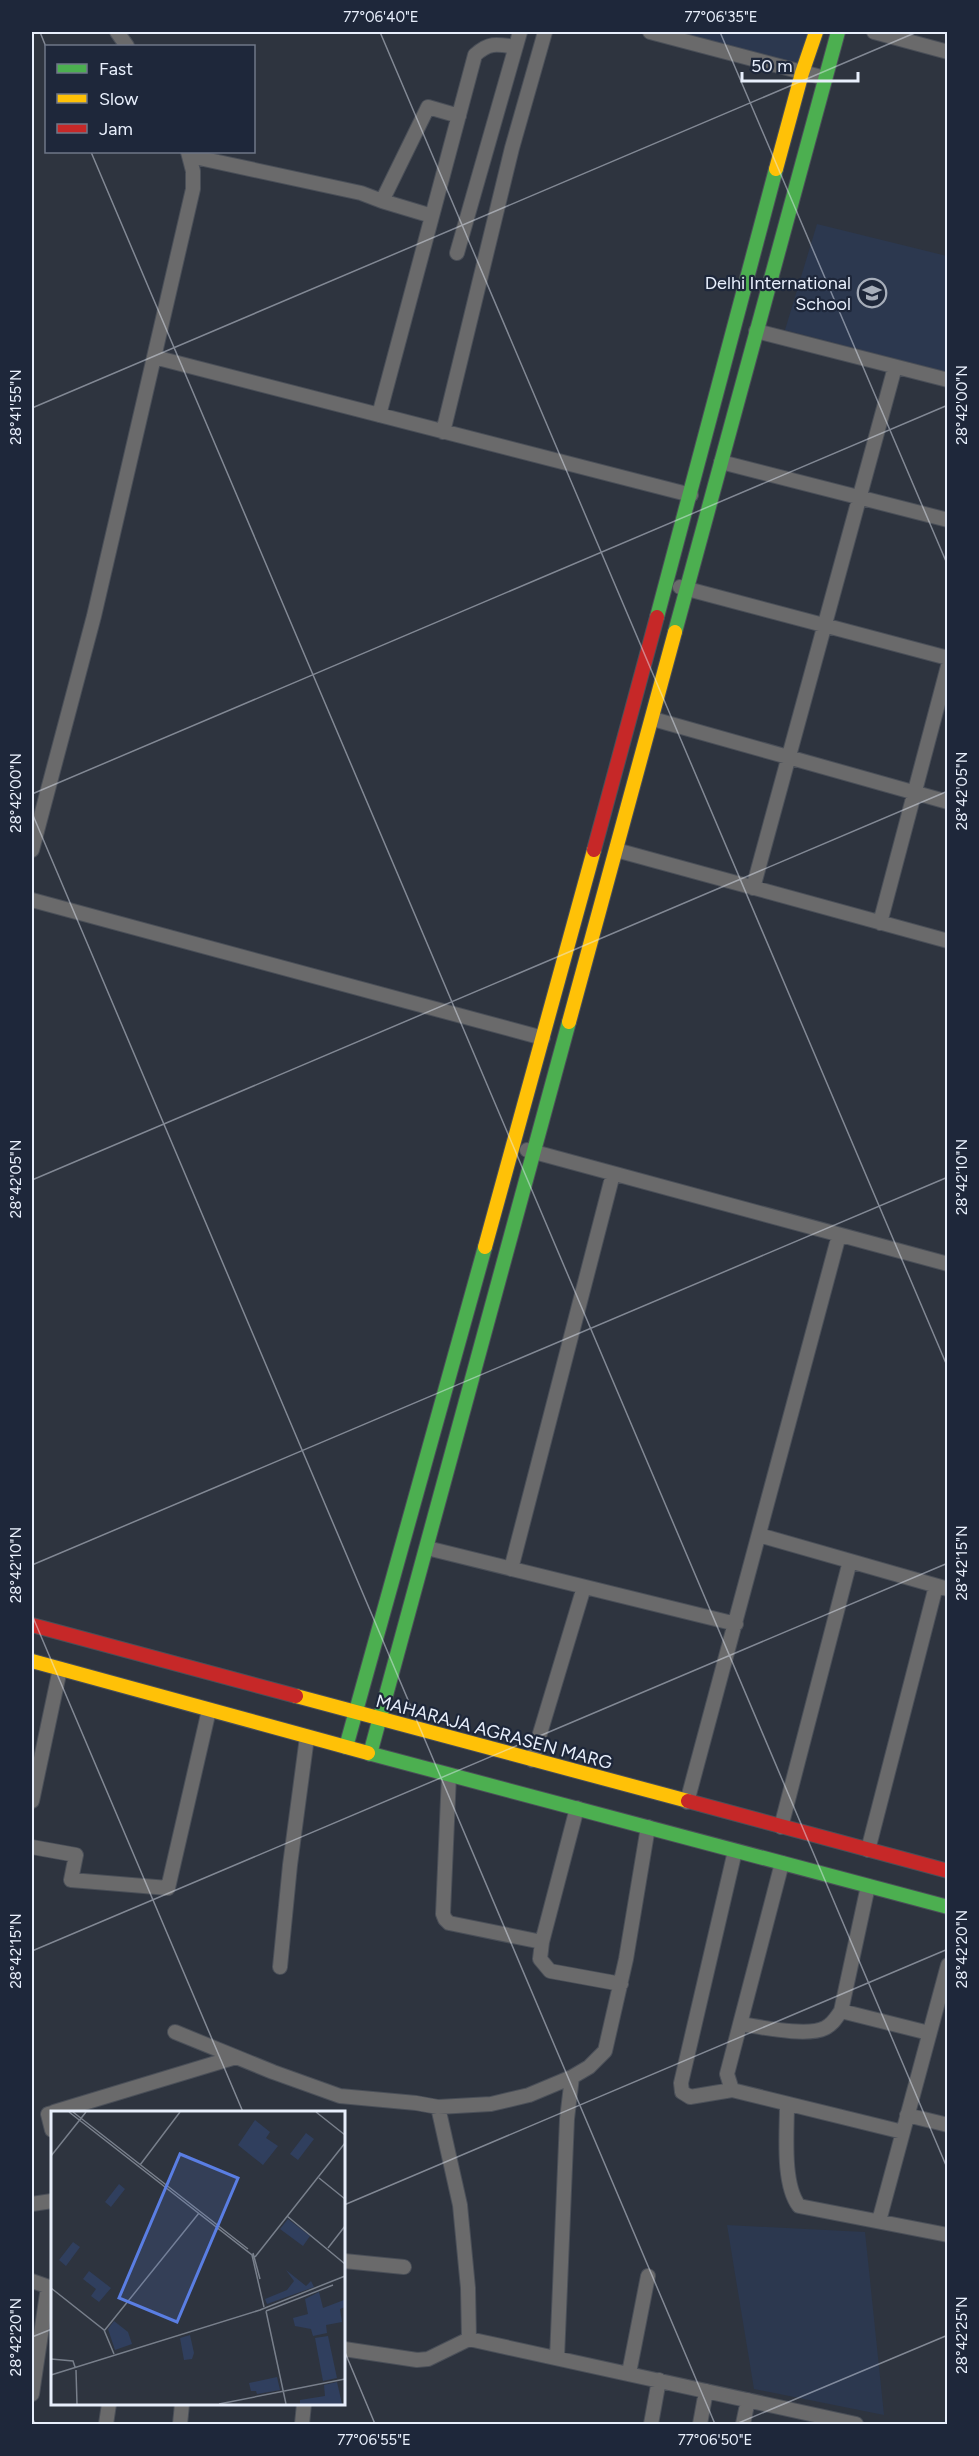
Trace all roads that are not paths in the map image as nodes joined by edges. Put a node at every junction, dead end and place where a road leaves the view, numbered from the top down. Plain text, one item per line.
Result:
1 (117, 32) edge
2 (520, 32) edge
3 (545, 32) edge
4 (650, 32) edge
5 (816, 32) edge
6 (838, 32) edge
7 (874, 32) edge
8 (126, 45) edge
9 (515, 47) junction
10 (947, 51) edge
11 (802, 73) junction
12 (825, 78) junction
13 (459, 116) junction
14 (189, 154) edge
15 (382, 201) junction
16 (432, 216) junction
17 (457, 254) dead end
18 (756, 331) junction
19 (154, 357) junction
20 (895, 367) junction
21 (948, 380) edge
22 (379, 415) junction
23 (443, 432) junction
24 (721, 462) junction
25 (691, 495) junction
26 (859, 497) junction
27 (948, 520) edge
28 (667, 584) junction
29 (686, 590) junction
30 (824, 626) junction
31 (948, 658) edge
32 (948, 666) edge
33 (653, 719) junction
34 (789, 757) junction
35 (914, 793) junction
36 (948, 802) edge
37 (32, 850) edge
38 (616, 850) junction
39 (753, 888) junction
40 (32, 900) edge
41 (880, 923) junction
42 (948, 941) edge
43 (543, 1038) junction
44 (513, 1146) junction
45 (534, 1152) junction
46 (613, 1173) junction
47 (839, 1235) junction
48 (948, 1264) edge
49 (759, 1535) junction
50 (426, 1548) junction
51 (850, 1561) junction
52 (511, 1569) junction
53 (584, 1587) junction
54 (942, 1587) edge
55 (736, 1624) junction
56 (32, 1625) edge
57 (32, 1661) edge
58 (60, 1669) junction
59 (209, 1710) junction
60 (354, 1713) junction
61 (378, 1720) junction
62 (307, 1737) junction
63 (346, 1747) junction
64 (370, 1754) junction
65 (532, 1760) junction
66 (449, 1775) junction
67 (32, 1801) edge
68 (687, 1802) junction
69 (577, 1808) junction
70 (648, 1827) junction
71 (781, 1827) junction
72 (32, 1847) edge
73 (868, 1850) junction
74 (735, 1851) junction
75 (782, 1863) junction
76 (948, 1871) edge
77 (868, 1886) junction
78 (948, 1907) edge
79 (542, 1942) junction
80 (948, 1965) edge
81 (280, 1967) dead end
82 (621, 1984) junction
83 (841, 2011) junction
84 (941, 2017) edge
85 (740, 2024) junction
86 (176, 2032) dead end
87 (929, 2033) junction
88 (236, 2057) junction
89 (572, 2077) junction
90 (732, 2090) junction
91 (787, 2104) junction
92 (438, 2107) junction
93 (60, 2111) edge
94 (51, 2113) edge
95 (907, 2115) junction
96 (51, 2126) edge
97 (948, 2126) edge
98 (903, 2132) junction
99 (51, 2201) edge
100 (32, 2204) edge
101 (879, 2221) junction
102 (948, 2235) edge
103 (345, 2261) edge
104 (404, 2267) dead end
105 (648, 2276) dead end
106 (32, 2281) edge
107 (50, 2288) edge
108 (469, 2339) junction
109 (345, 2349) edge
110 (557, 2358) junction
111 (629, 2373) junction
112 (659, 2380) junction
113 (706, 2391) junction
114 (32, 2394) edge
115 (748, 2400) junction
116 (108, 2405) edge
117 (182, 2405) edge
118 (304, 2405) edge
119 (106, 2424) edge
120 (180, 2424) edge
121 (302, 2424) edge
122 (651, 2424) edge
123 (700, 2424) edge
124 (743, 2424) edge
125 (856, 2424) edge

1 - 8 street
2 - 9 street
3 - 23 street
4 - 11 street
5 - 11 street
6 - 12 street
7 - 10 street
9 - 13 street
9 - 17 street
11 - 12 street
11 - 25 street
12 - 18 street
13 - 15 street
13 - 16 street
14 - 15 street
14 - 19 street
15 - 16 street
16 - 22 street
18 - 20 street
18 - 24 street
19 - 22 street
19 - 37 street
20 - 21 street
20 - 26 street
22 - 23 street
23 - 25 street
24 - 26 street
24 - 29 street
25 - 28 street
26 - 27 street
26 - 30 street
28 - 29 street
28 - 43 street
29 - 30 street
29 - 33 street
30 - 31 street
30 - 34 street
32 - 35 street
33 - 34 street
33 - 38 street
34 - 35 street
34 - 39 street
35 - 36 street
35 - 41 street
38 - 39 street
38 - 45 street
39 - 41 street
40 - 43 street
41 - 42 street
43 - 44 street
44 - 45 street
44 - 60 street
45 - 46 street
45 - 50 street
46 - 47 street
46 - 52 street
47 - 48 street
47 - 49 street
49 - 51 street
49 - 55 street
50 - 52 street
50 - 61 street
51 - 54 street
51 - 71 street
52 - 53 street
53 - 55 street
53 - 65 street
54 - 73 street
55 - 68 street
56 - 60 street, MAHARAJA AGRASEN MARG
57 - 58 street
58 - 59 street
58 - 67 street
59 - 62 street
59 - 72 street
60 - 61 street, MAHARAJA AGRASEN MARG
60 - 63 street
61 - 64 street
61 - 65 street, MAHARAJA AGRASEN MARG
62 - 63 street
62 - 81 street
63 - 64 street
64 - 66 street
65 - 68 street, MAHARAJA AGRASEN MARG
66 - 69 street
66 - 79 street
68 - 71 street, MAHARAJA AGRASEN MARG
69 - 70 street
69 - 79 street
70 - 74 street
70 - 82 street
71 - 73 street, MAHARAJA AGRASEN MARG
73 - 76 street, MAHARAJA AGRASEN MARG
74 - 75 street
74 - 90 street
75 - 77 street
75 - 85 street
77 - 78 street
77 - 83 street
79 - 82 street
80 - 84 street
82 - 89 street
83 - 85 street
83 - 87 street
84 - 87 street
85 - 90 street
86 - 88 street
87 - 95 street
88 - 92 street
88 - 93 street
89 - 92 street
89 - 110 street
90 - 91 street
91 - 98 street
91 - 101 street
92 - 108 street
94 - 96 street
95 - 97 street
95 - 98 street
98 - 101 street
99 - 100 street
101 - 102 street
103 - 104 street
105 - 111 street
106 - 107 street
107 - 114 street
108 - 109 street
108 - 110 street
110 - 111 street
111 - 112 street
112 - 113 street
112 - 122 street
113 - 115 street
113 - 123 street
115 - 124 street
115 - 125 street
116 - 119 street
117 - 120 street
118 - 121 street

